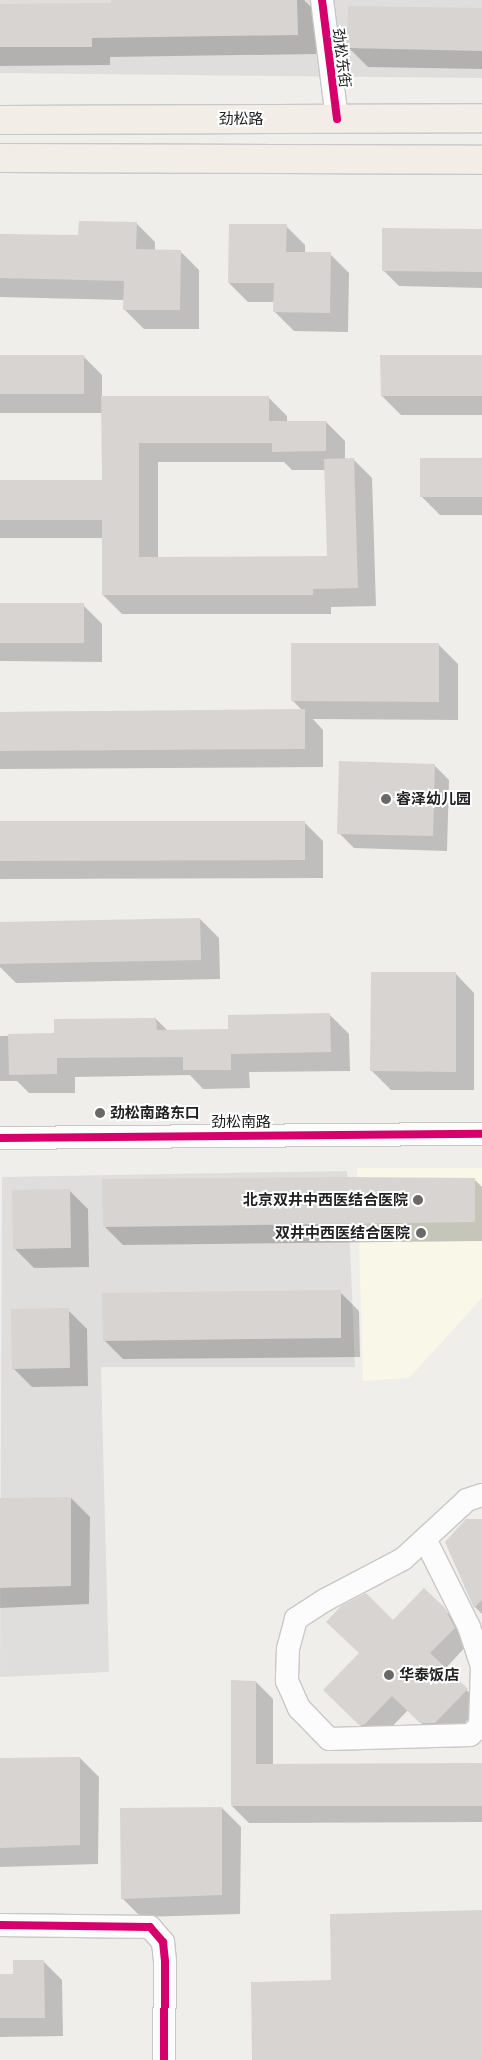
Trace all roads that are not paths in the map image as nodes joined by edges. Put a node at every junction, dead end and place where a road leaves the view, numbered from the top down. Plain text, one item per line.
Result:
1 (322, 0) edge
2 (482, 118) edge
3 (337, 119) junction
4 (0, 120) edge
5 (0, 158) edge
6 (482, 160) edge
7 (482, 1134) edge
8 (0, 1138) edge
9 (482, 1495) edge
10 (426, 1541) junction
11 (482, 1667) edge
12 (0, 1925) edge
13 (164, 2060) edge

1 - 3 street, 劲松东街
2 - 3 main road, 劲松路
3 - 4 main road, 劲松路
5 - 6 main road
7 - 8 street, 劲松南路
9 - 10 street
10 - 11 street
10 - 11 street
12 - 13 street

